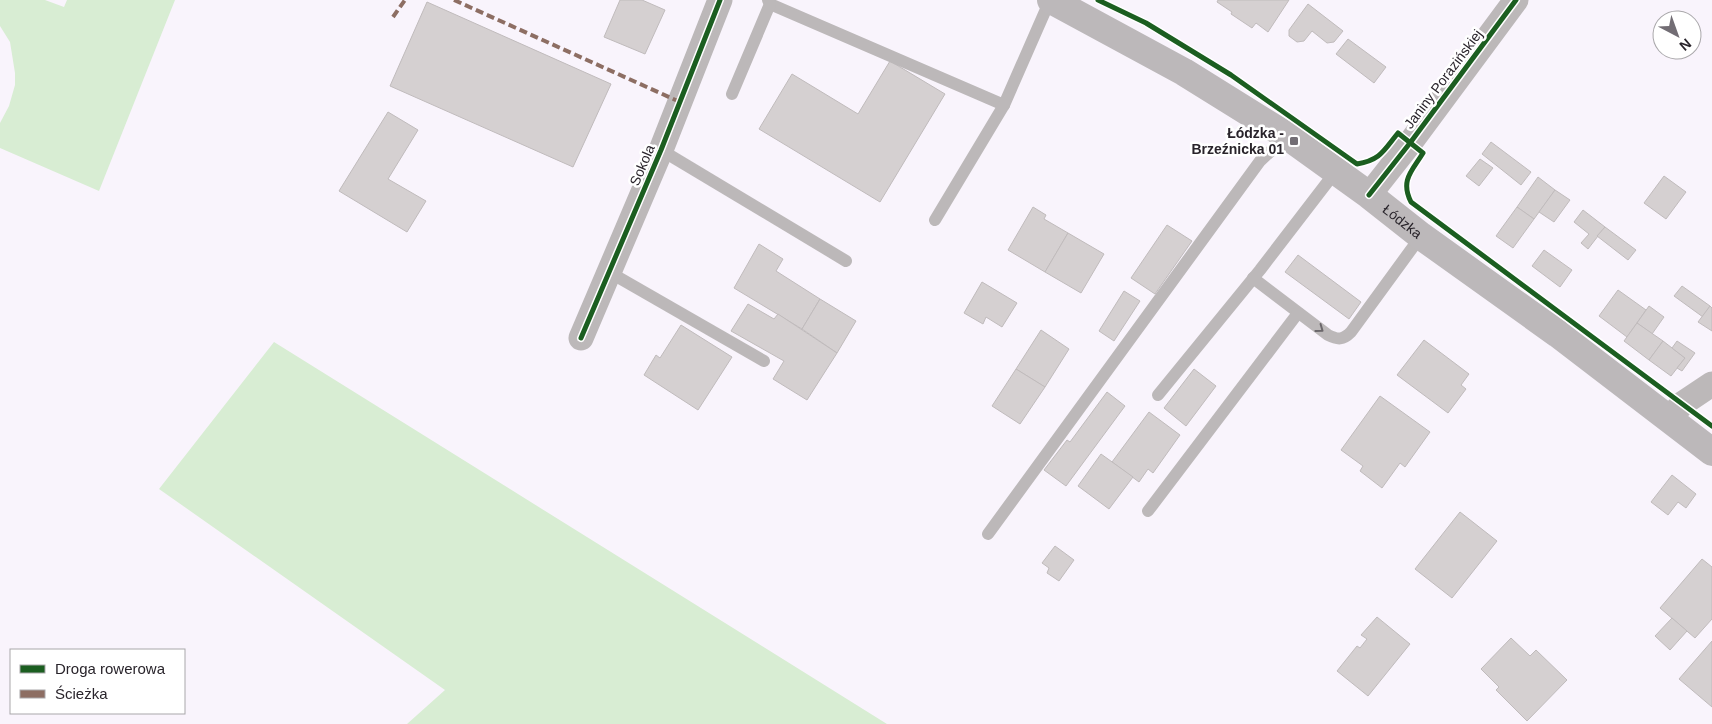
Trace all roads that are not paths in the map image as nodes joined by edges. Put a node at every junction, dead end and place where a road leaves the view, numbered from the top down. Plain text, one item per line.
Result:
1 (720, 0) edge
2 (1051, 0) edge
3 (1516, 0) edge
4 (769, 2) edge
5 (732, 94) dead end
6 (1004, 106) junction
7 (1288, 136) junction
8 (661, 150) junction
9 (1336, 171) junction
10 (1369, 195) junction
11 (936, 220) dead end
12 (1421, 236) junction
13 (846, 261) dead end
14 (609, 272) junction
15 (1253, 278) junction
16 (1298, 313) junction
17 (581, 338) dead end
18 (764, 360) dead end
19 (1712, 384) edge
20 (1158, 395) dead end
21 (1669, 419) junction
22 (1712, 452) edge
23 (1148, 511) dead end
24 (988, 534) dead end

1 - 8 street, Sokola
2 - 6 lane
2 - 7 main road, Łódzka
3 - 10 street, Janiny Porazińskiej
4 - 5 lane
4 - 6 lane
6 - 11 lane
7 - 9 main road, Łódzka
7 - 24 lane
8 - 13 lane
8 - 14 street, Sokola
9 - 10 main road, Łódzka
9 - 15 lane
10 - 12 main road, Łódzka
16 -> 12 lane
12 - 21 main road, Łódzka
14 - 17 street, Sokola
14 - 18 lane
15 - 16 lane
15 - 20 lane
16 - 23 lane
19 - 21 street
21 - 22 main road, Łódzka

